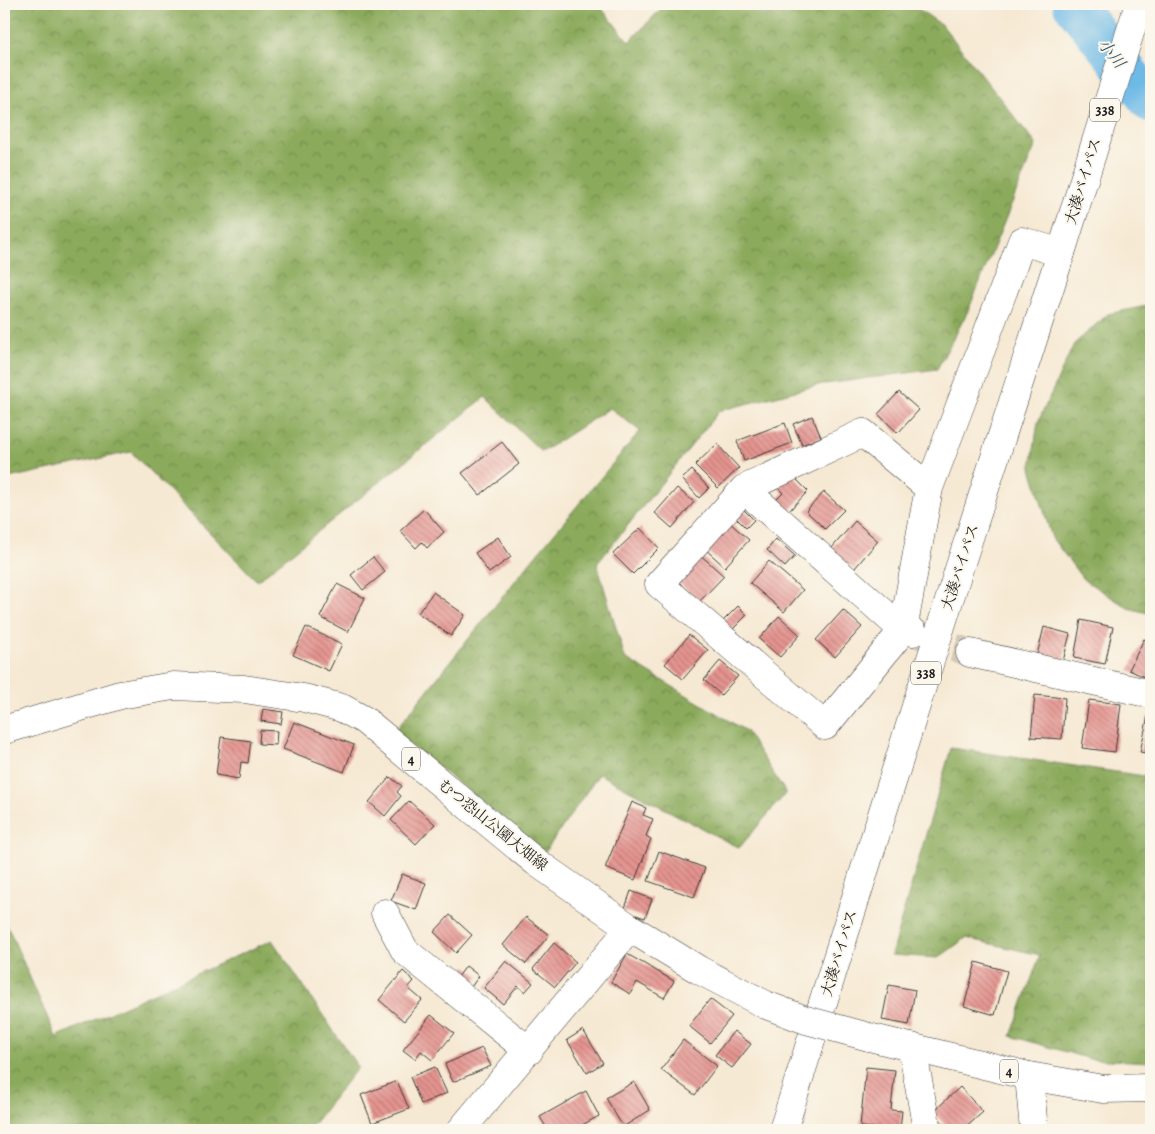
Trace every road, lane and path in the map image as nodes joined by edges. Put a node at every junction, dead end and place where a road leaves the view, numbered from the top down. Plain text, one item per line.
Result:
1 (1139, 4) edge
2 (1061, 253) junction
3 (929, 488) junction
4 (744, 489) junction
5 (908, 631) junction
6 (970, 653) tunnel mouth
7 (1151, 694) edge
8 (4, 730) edge
9 (385, 913) dead end
10 (630, 928) junction
11 (912, 1047) junction
12 (528, 1051) junction
13 (1029, 1076) junction
14 (1151, 1088) edge
15 (462, 1130) edge
16 (783, 1130) edge
17 (927, 1130) edge
18 (1034, 1130) edge

1 - 2 main road, 大湊バイパス / 338
2 - 3 main road
2 - 16 main road, 大湊バイパス / 338
3 - 4 main road
3 - 5 main road
4 - 5 main road
4 - 5 main road
6 - 7 main road
8 - 10 main road, むつ恐山公園大畑線 / 4
9 - 12 main road
10 - 11 main road, むつ恐山公園大畑線 / 4, bridge
10 - 12 main road
11 - 13 main road, 4
11 - 17 main road
12 - 15 main road
13 - 14 main road, 4
13 - 18 main road

